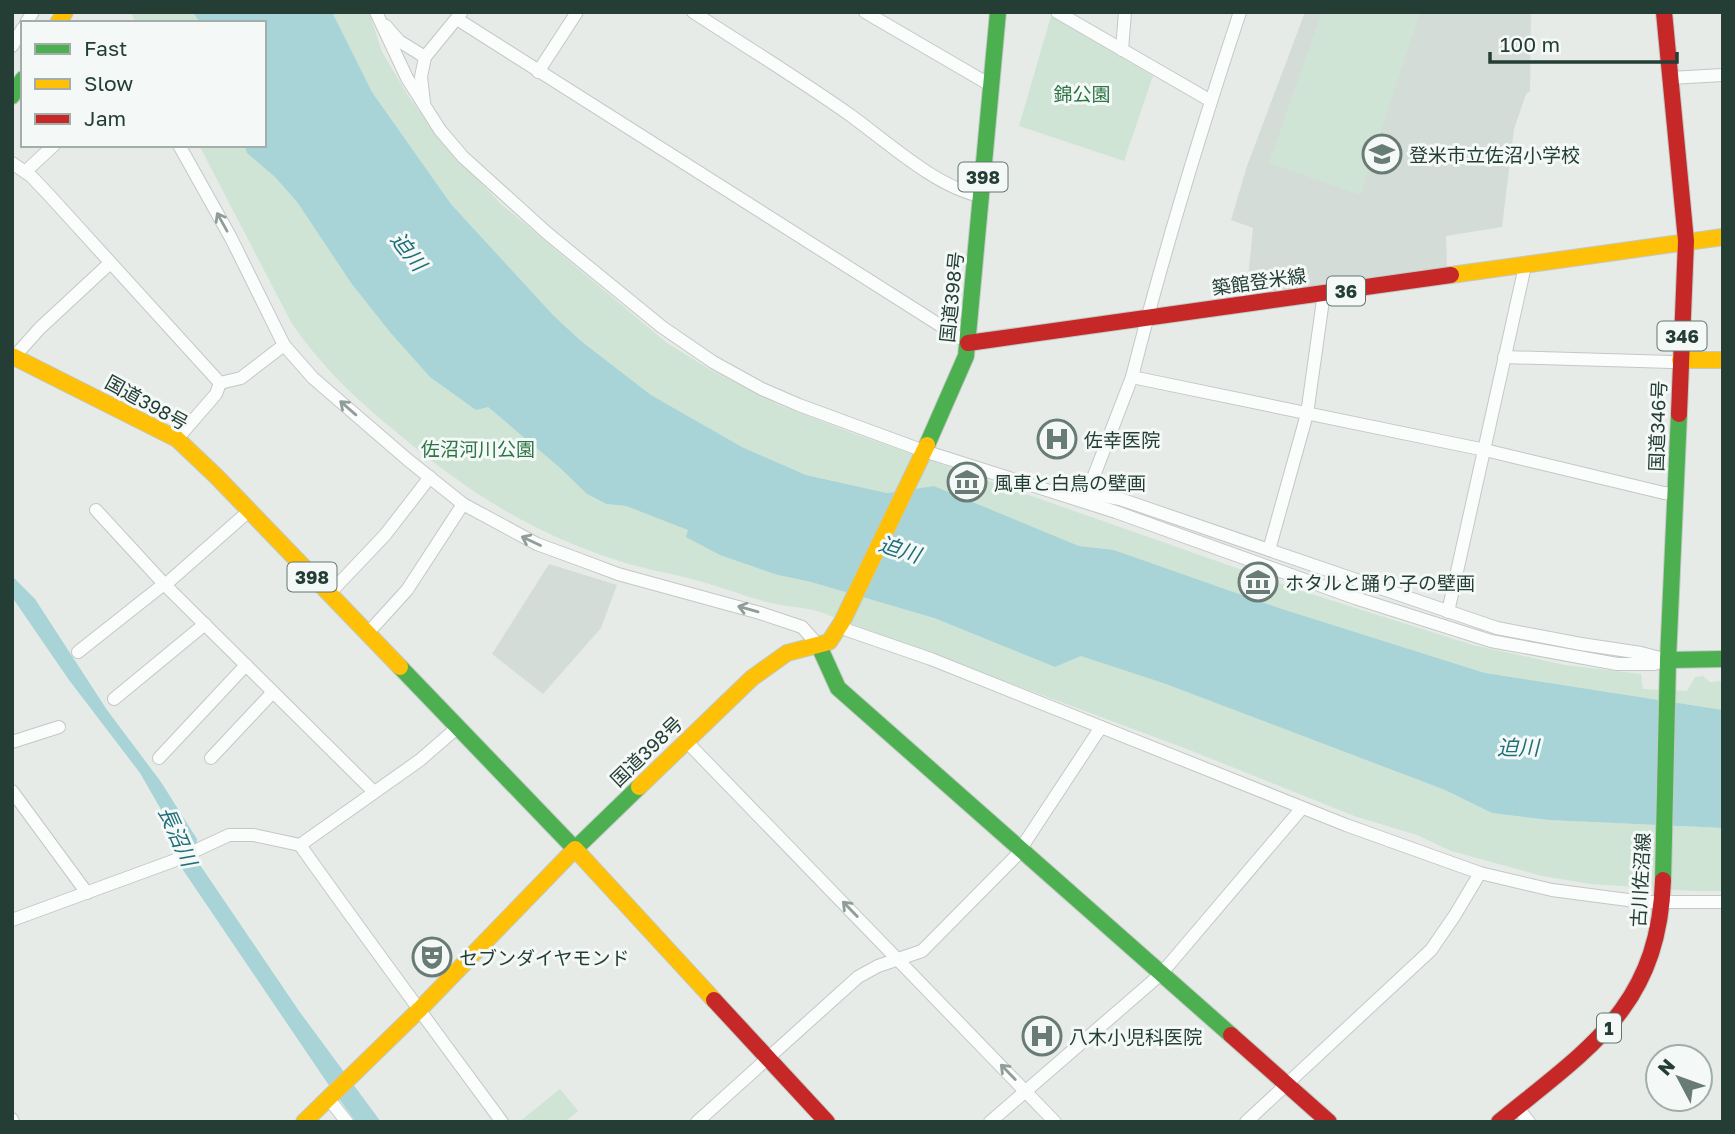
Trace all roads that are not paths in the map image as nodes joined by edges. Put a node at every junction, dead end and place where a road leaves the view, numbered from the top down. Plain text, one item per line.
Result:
1 (577, 12) edge
2 (693, 12) edge
3 (865, 12) edge
4 (998, 12) edge
5 (1056, 12) edge
6 (1125, 12) edge
7 (1240, 12) edge
8 (1664, 12) edge
9 (377, 14) edge
10 (459, 16) edge
11 (1122, 50) junction
12 (425, 57) junction
13 (538, 72) junction
14 (1723, 75) edge
15 (1670, 78) junction
16 (992, 86) junction
17 (1211, 101) junction
18 (426, 108) junction
19 (52, 147) edge
20 (181, 147) edge
21 (12, 163) edge
22 (25, 172) junction
23 (981, 196) junction
24 (1723, 237) edge
25 (1686, 241) junction
26 (109, 264) junction
27 (1525, 266) junction
28 (1324, 293) junction
29 (1147, 317) junction
30 (968, 343) junction
31 (284, 345) junction
32 (13, 356) edge
33 (1504, 357) junction
34 (1680, 360) junction
35 (1723, 360) edge
36 (1132, 377) junction
37 (220, 383) junction
38 (1307, 414) junction
39 (177, 439) junction
40 (1485, 450) junction
41 (924, 451) junction
42 (430, 477) junction
43 (1675, 494) junction
44 (1085, 498) junction
45 (463, 504) junction
46 (96, 510) dead end
47 (249, 512) junction
48 (1269, 550) junction
49 (164, 585) junction
50 (329, 594) junction
51 (1448, 612) junction
52 (842, 622) junction
53 (205, 624) junction
54 (368, 634) junction
55 (815, 641) junction
56 (78, 652) dead end
57 (1723, 659) edge
58 (246, 665) junction
59 (1667, 667) junction
60 (273, 692) junction
61 (114, 699) dead end
62 (59, 727) dead end
63 (458, 727) junction
64 (1101, 727) junction
65 (686, 741) junction
66 (12, 742) edge
67 (159, 758) dead end
68 (211, 758) dead end
69 (12, 791) edge
70 (374, 792) junction
71 (1302, 808) junction
72 (300, 845) junction
73 (575, 849) junction
74 (1020, 851) junction
75 (1480, 873) junction
76 (87, 893) junction
77 (1662, 900) junction
78 (1723, 902) edge
79 (12, 920) edge
80 (898, 959) junction
81 (1161, 974) junction
82 (421, 1009) junction
83 (767, 1058) junction
84 (1287, 1085) junction
85 (1026, 1091) junction
86 (330, 1096) junction
87 (1517, 1107) junction
88 (304, 1122) edge
89 (347, 1122) edge
90 (502, 1122) edge
91 (697, 1122) edge
92 (827, 1122) edge
93 (990, 1122) edge
94 (1055, 1122) edge
95 (1246, 1122) edge
96 (1329, 1122) edge
97 (1499, 1122) edge
98 (1529, 1122) edge

1 - 13 street
2 - 23 street
3 - 16 street
4 - 16 main road, 国道398号 / 398
5 - 11 street
6 - 11 street
7 - 17 street
8 - 15 main road, 国道346号 / 346
9 - 12 street
9 - 18 street
10 - 12 street
10 - 13 street
11 - 17 street
12 - 18 street
13 - 30 street
14 - 15 street
15 - 25 main road, 国道346号 / 346
16 - 23 main road, 国道398号 / 398
17 - 29 street
18 - 41 street
19 - 22 street
31 -> 20 street
21 - 22 street
22 - 26 street
23 - 30 main road, 国道398号 / 398
24 - 25 main road, 築館登米線 / 36
25 - 27 main road, 築館登米線 / 36
25 - 34 main road, 国道346号 / 346
26 - 32 street
26 - 37 street
27 - 28 main road, 築館登米線 / 36
27 - 33 street
28 - 29 main road, 築館登米線 / 36
28 - 38 street
29 - 30 main road, 築館登米線 / 36
29 - 36 street
30 - 41 main road, 国道398号 / 398
31 - 37 street
42 -> 31 street
32 - 39 main road, 国道398号 / 398
33 - 34 street
33 - 40 street
34 - 35 main road
34 - 43 main road, 国道346号 / 346
36 - 38 street
36 - 44 street
37 - 39 street
38 - 40 street
38 - 48 street
39 - 47 main road, 国道398号 / 398
40 - 43 street
40 - 51 street
41 - 44 street
41 - 52 main road, 国道398号 / 398
42 - 45 street
42 - 50 street
43 - 59 main road, 国道346号 / 346
44 - 48 street
44 - 59 street
45 - 54 street
55 -> 45 street
46 - 49 street
47 - 49 street
47 - 50 main road, 国道398号 / 398
48 - 51 street
49 - 53 street
49 - 56 street
50 - 54 main road, 国道398号 / 398
51 - 59 street
52 - 55 main road, 国道398号 / 398
52 - 64 street
53 - 58 street
53 - 61 street
54 - 63 main road, 国道398号 / 398
55 - 65 main road, 国道398号
55 - 74 main road
57 - 59 main road
58 - 60 street
58 - 67 street
59 - 77 main road, 古川佐沼線 / 1
60 - 68 street
60 - 70 street
62 - 66 street
63 - 70 street
63 - 73 main road, 国道398号 / 398
64 - 71 street
64 - 74 street
65 - 73 main road, 国道398号
80 -> 65 street
69 - 76 street
70 - 72 street
71 - 75 street
71 - 81 street
72 - 76 street
72 - 82 street
73 - 82 main road
73 - 83 main road
74 - 80 street
74 - 81 main road
75 - 77 street
75 - 84 street
76 - 79 street
77 - 78 street
77 - 87 main road, 古川佐沼線 / 1
80 - 83 street
85 -> 80 street
81 - 84 main road
81 - 85 street
82 - 86 main road
82 - 90 street
83 - 91 street
83 - 92 main road
84 - 95 street
84 - 96 main road
85 - 93 street
85 - 94 street
86 - 88 main road
86 - 89 street
87 - 97 main road, 古川佐沼線 / 1
87 - 98 street

